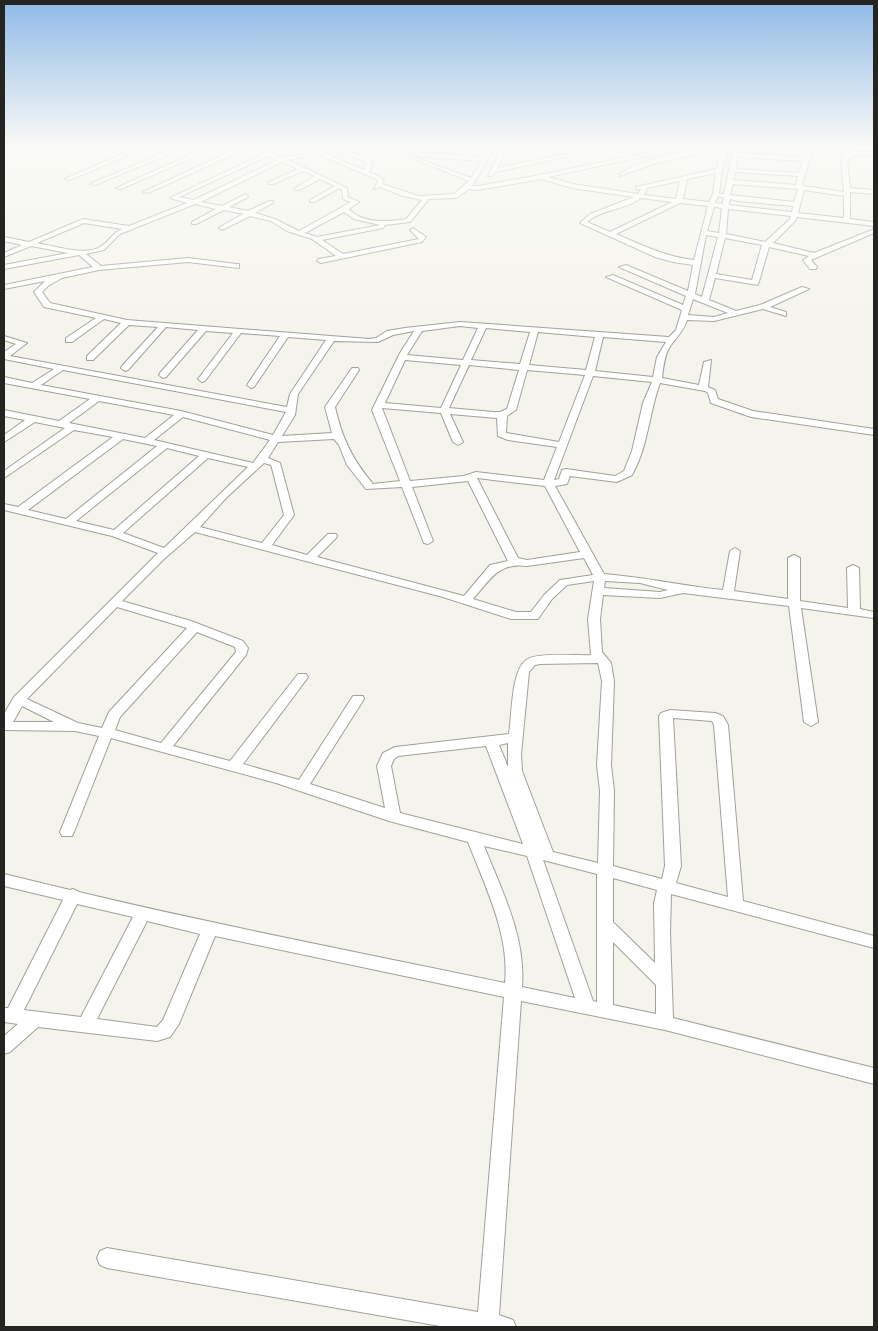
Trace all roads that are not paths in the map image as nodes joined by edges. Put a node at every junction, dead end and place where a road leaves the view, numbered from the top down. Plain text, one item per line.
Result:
1 (179, 208) edge
2 (222, 208) joint
3 (259, 208) edge
4 (419, 208) edge
5 (612, 208) edge
6 (664, 208) edge
7 (711, 208) edge
8 (724, 208) edge
9 (734, 208) edge
10 (796, 208) edge
11 (847, 208) edge
12 (345, 209) joint
13 (249, 213) junction
14 (794, 215) junction
15 (847, 221) junction
16 (194, 223) dead end
17 (392, 224) junction
18 (874, 224) edge
19 (129, 228) junction
20 (222, 228) dead end
21 (413, 230) dead end
22 (874, 231) edge
23 (704, 232) junction
24 (300, 233) junction
25 (611, 234) junction
26 (722, 236) junction
27 (4, 239) edge
28 (317, 239) junction
29 (29, 244) junction
30 (766, 244) junction
31 (80, 253) junction
32 (815, 255) junction
33 (4, 256) edge
34 (342, 256) junction
35 (321, 261) dead end
36 (697, 263) junction
37 (236, 266) dead end
38 (4, 267) edge
39 (623, 267) dead end
40 (813, 267) dead end
41 (99, 268) junction
42 (61, 275) junction
43 (610, 276) dead end
44 (711, 276) junction
45 (4, 287) edge
46 (805, 290) dead end
47 (38, 292) junction
48 (690, 295) junction
49 (705, 301) junction
50 (763, 307) junction
51 (685, 313) junction
52 (734, 313) junction
53 (783, 314) dead end
54 (101, 318) junction
55 (127, 322) junction
56 (164, 325) junction
57 (483, 326) junction
58 (204, 328) junction
59 (420, 328) junction
60 (535, 329) junction
61 (239, 331) junction
62 (286, 334) junction
63 (600, 335) junction
64 (332, 337) junction
65 (4, 338) edge
66 (69, 340) dead end
67 (670, 340) junction
68 (4, 356) edge
69 (402, 357) junction
70 (90, 358) dead end
71 (708, 362) dead end
72 (464, 363) junction
73 (61, 368) junction
74 (125, 368) dead end
75 (523, 368) junction
76 (355, 370) dead end
77 (590, 373) junction
78 (163, 375) dead end
79 (202, 379) dead end
80 (4, 380) edge
81 (657, 380) junction
82 (251, 385) dead end
83 (33, 386) junction
84 (160, 387) junction
85 (703, 389) junction
86 (97, 398) junction
87 (379, 404) junction
88 (134, 405) junction
89 (290, 410) junction
90 (444, 410) junction
91 (4, 412) edge
92 (181, 414) junction
93 (502, 415) junction
94 (33, 418) junction
95 (61, 424) junction
96 (73, 426) junction
97 (874, 432) edge
98 (121, 436) junction
99 (337, 436) junction
100 (4, 439) edge
101 (276, 439) junction
102 (147, 441) junction
103 (458, 442) dead end
104 (165, 445) junction
105 (561, 445) junction
106 (206, 455) junction
107 (259, 463) junction
108 (4, 475) edge
109 (471, 477) junction
110 (548, 483) junction
111 (407, 484) junction
112 (4, 507) edge
113 (20, 511) junction
114 (69, 522) junction
115 (193, 528) junction
116 (116, 534) junction
117 (332, 536) dead end
118 (428, 541) dead end
119 (265, 547) junction
120 (735, 551) dead end
121 (165, 552) junction
122 (586, 554) junction
123 (794, 558) dead end
124 (310, 559) junction
125 (517, 562) junction
126 (853, 568) dead end
127 (600, 577) junction
128 (681, 589) junction
129 (598, 591) junction
130 (728, 594) junction
131 (466, 601) junction
132 (115, 603) junction
133 (794, 603) junction
134 (854, 613) junction
135 (874, 615) edge
136 (195, 627) junction
137 (601, 659) junction
138 (302, 678) dead end
139 (358, 699) dead end
140 (19, 700) junction
141 (812, 722) dead end
142 (4, 725) edge
143 (75, 727) junction
144 (108, 733) junction
145 (517, 738) junction
146 (491, 741) junction
147 (164, 747) junction
148 (234, 766) junction
149 (302, 786) junction
150 (394, 816) junction
151 (67, 832) dead end
152 (474, 838) junction
153 (540, 854) junction
154 (605, 870) junction
155 (4, 880) edge
156 (664, 886) junction
157 (73, 895) junction
158 (736, 905) junction
159 (143, 913) junction
160 (605, 924) junction
161 (210, 930) junction
162 (874, 942) edge
163 (665, 984) junction
164 (513, 992) junction
165 (586, 1007) junction
166 (605, 1011) junction
167 (8, 1015) edge
168 (35, 1018) junction
169 (665, 1023) junction
170 (86, 1024) junction
171 (4, 1047) edge
172 (874, 1076) edge
173 (107, 1258) dead end
174 (497, 1326) edge

1 - 19 street
2 - 13 street
2 - 16 street
3 - 13 street
4 - 17 street
5 - 25 street
6 - 25 street
7 - 23 street
8 - 26 street
9 - 14 street
10 - 14 street
11 - 15 street
12 - 17 street
12 - 24 street
13 - 20 street
13 - 24 street
14 - 15 street
14 - 30 street
15 - 18 street
17 - 28 street
19 - 29 street
19 - 31 street
21 - 34 street
22 - 32 street
23 - 26 street
23 - 36 street
24 - 28 street
25 - 36 street
26 - 30 street
26 - 44 street
27 - 29 street
28 - 34 street
29 - 31 street
29 - 33 street
30 - 32 street
30 - 44 street
31 - 38 street
31 - 41 street
32 - 40 street
34 - 35 street
36 - 48 street
37 - 41 street
39 - 48 street
41 - 42 street
42 - 45 street
42 - 47 street
43 - 51 street
44 - 49 street
45 - 47 street
46 - 50 street
47 - 54 street
48 - 49 street
48 - 51 street
49 - 52 street
50 - 52 street
50 - 53 street
51 - 52 street
51 - 67 street
54 - 55 street
54 - 66 street
55 - 56 street
55 - 70 street
56 - 58 street
56 - 74 street
57 - 59 street
57 - 60 street
57 - 72 street
58 - 61 street
58 - 78 street
59 - 64 street
59 - 69 street
60 - 63 street
60 - 75 street
61 - 62 street
61 - 79 street
62 - 64 street
62 - 82 street
63 - 67 street
63 - 77 street
64 - 89 street
65 - 68 street
67 - 81 street
68 - 73 street
69 - 72 street
69 - 87 street
71 - 85 street
72 - 75 street
72 - 90 street
73 - 83 street
73 - 84 street
75 - 77 street
75 - 93 street
76 - 99 street
77 - 81 street
77 - 105 street
80 - 83 street
81 - 85 street
81 - 110 street
83 - 86 street
84 - 88 street
84 - 89 street
85 - 97 street
86 - 88 street
86 - 95 street
87 - 90 street
87 - 111 street
88 - 92 street
89 - 101 street
90 - 93 street
90 - 103 street
91 - 94 street
92 - 101 street
92 - 102 street
93 - 105 street
94 - 95 street
94 - 100 street
95 - 96 street
96 - 98 street
96 - 108 street
98 - 102 street
98 - 113 street
99 - 101 street
99 - 111 street
101 - 107 street
102 - 104 street
104 - 106 street
104 - 114 street
105 - 110 street
106 - 107 street
106 - 116 street
107 - 115 street
107 - 119 street
109 - 110 street
109 - 111 street
109 - 125 street
110 - 122 street
111 - 118 street
112 - 113 street
113 - 114 street
114 - 116 street
115 - 119 street
115 - 121 street
116 - 121 street
117 - 124 street
119 - 124 street
120 - 130 street
121 - 132 street
122 - 125 street
122 - 127 street
123 - 133 street
124 - 131 street
125 - 131 street
126 - 134 street
127 - 128 street
127 - 129 street
127 - 131 street
128 - 129 street
128 - 130 street
129 - 137 street
130 - 133 street
132 - 136 street
132 - 140 street
133 - 134 street
133 - 141 street
134 - 135 street
136 - 144 street
136 - 147 street
137 - 145 street
137 - 154 street
138 - 148 street
139 - 149 street
140 - 142 street
140 - 143 street
142 - 143 street
143 - 144 street
144 - 147 street
144 - 151 street
145 - 146 street
145 - 153 street
146 - 150 street
146 - 153 street
147 - 148 street
148 - 149 street
149 - 150 street
150 - 152 street
152 - 153 street
152 - 164 street
153 - 154 street
153 - 165 street
154 - 156 street
154 - 160 street
155 - 157 street
156 - 158 street
156 - 158 street
156 - 163 street
157 - 159 street
157 - 167 street
158 - 162 street
159 - 161 street
159 - 170 street
160 - 163 street
160 - 166 street
161 - 164 street
161 - 170 street
163 - 169 street
164 - 165 street
164 - 174 street
165 - 166 street
166 - 169 street
167 - 168 street
168 - 170 street
168 - 171 street
169 - 172 street
173 - 174 street

